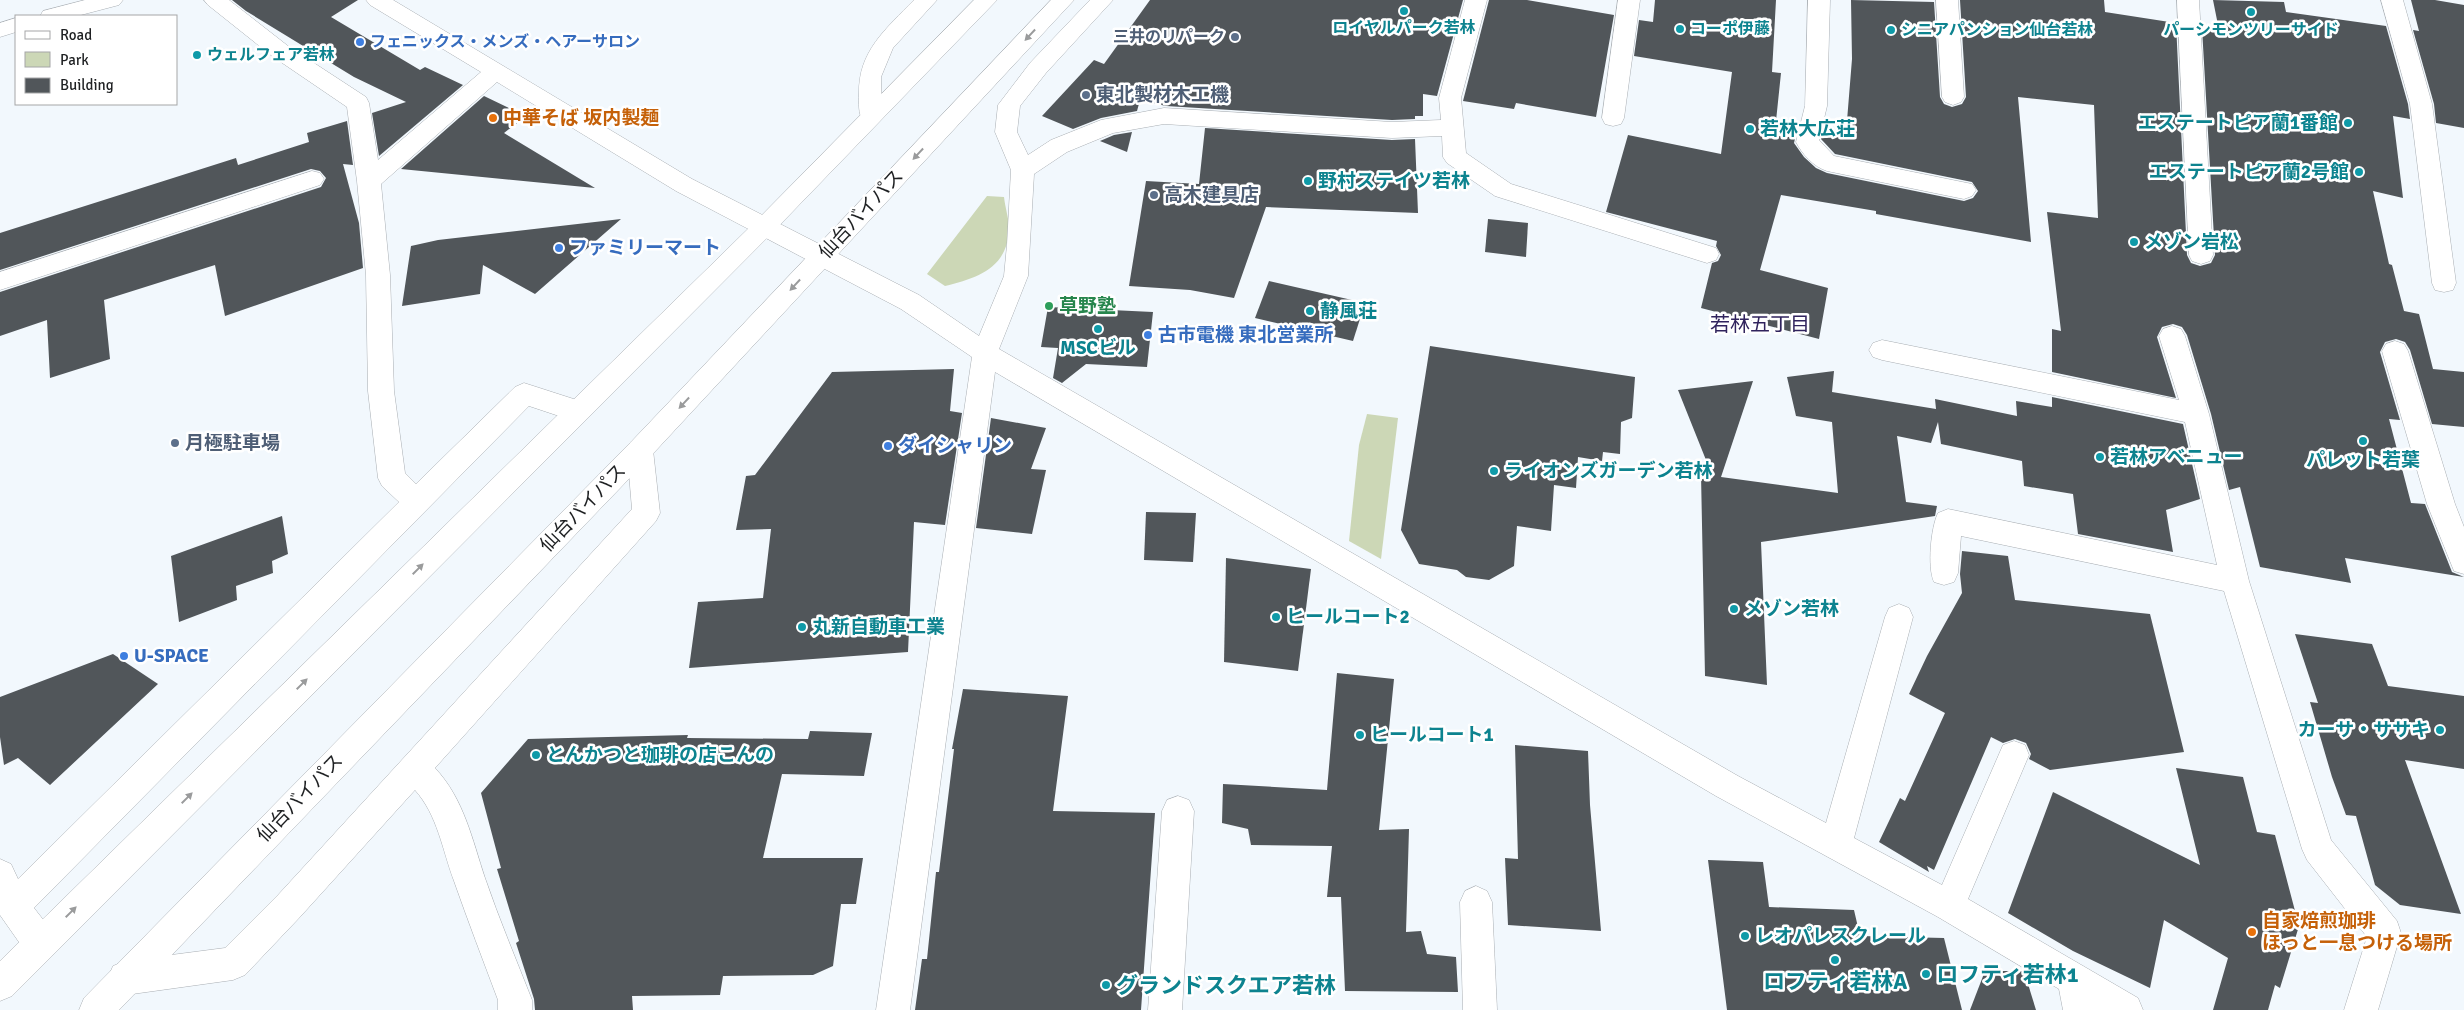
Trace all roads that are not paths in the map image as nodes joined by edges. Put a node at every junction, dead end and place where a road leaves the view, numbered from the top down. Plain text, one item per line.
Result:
1 (112, 0) edge
2 (214, 0) edge
3 (376, 0) edge
4 (926, 0) edge
5 (986, 0) edge
6 (1063, 0) edge
7 (1102, 0) edge
8 (1476, 0) edge
9 (1629, 0) edge
10 (1820, 0) edge
11 (1947, 0) edge
12 (2188, 0) edge
13 (2392, 0) edge
14 (55, 15) edge
15 (15, 25) edge
16 (0, 30) edge
17 (495, 72) junction
18 (1953, 97) dead end
19 (872, 115) junction
20 (1613, 118) dead end
21 (1453, 128) junction
22 (1023, 170) junction
23 (312, 179) dead end
24 (369, 181) junction
25 (1964, 190) dead end
26 (764, 226) junction
27 (1707, 254) dead end
28 (2201, 255) dead end
29 (822, 256) junction
30 (0, 281) edge
31 (2444, 283) dead end
32 (2172, 336) dead end
33 (1882, 350) dead end
34 (2395, 351) dead end
35 (985, 353) junction
36 (577, 412) junction
37 (2196, 414) junction
38 (640, 450) junction
39 (417, 502) junction
40 (2464, 562) edge
41 (1944, 572) dead end
42 (2235, 581) junction
43 (1899, 617) dead end
44 (2014, 756) dead end
45 (414, 766) junction
46 (1178, 811) dead end
47 (1836, 845) junction
48 (0, 874) edge
49 (1476, 902) dead end
50 (1949, 906) junction
51 (13, 907) junction
52 (40, 943) junction
53 (125, 978) junction
54 (2072, 978) junction
55 (0, 984) edge
56 (96, 1010) edge
57 (515, 1010) edge
58 (893, 1010) edge
59 (1165, 1010) edge
60 (1480, 1010) edge
61 (2080, 1010) edge
62 (2126, 1010) edge
63 (2360, 1010) edge

1 - 14 main road
2 - 24 main road
3 - 17 main road
4 - 19 main road
5 - 19 main road
6 -> 29 main road, 仙台バイパス
7 - 22 main road
8 - 21 main road
9 - 20 main road
10 - 25 main road
11 - 18 main road
12 - 28 main road
13 - 31 main road
15 - 16 main road
17 - 24 main road
17 - 26 main road
19 - 26 main road
21 - 22 main road
21 - 27 main road
22 - 35 main road
23 - 30 main road
24 - 39 main road
26 - 29 main road
26 - 36 main road
29 - 35 main road
29 -> 38 main road, 仙台バイパス
32 - 37 main road
33 - 37 main road
34 - 40 main road
35 - 47 main road
35 - 58 main road
36 - 39 main road
52 -> 36 main road
37 - 42 main road
38 - 45 main road
38 - 53 main road, 仙台バイパス
39 - 51 main road
41 - 42 main road
42 - 63 main road
43 - 47 main road
44 - 50 main road
45 - 53 main road
45 - 57 main road
46 - 59 main road
47 - 50 main road
48 - 51 main road
49 - 60 main road
50 - 54 main road
51 - 52 main road
52 - 55 main road
53 - 56 main road, 仙台バイパス
54 - 61 main road
54 - 62 main road

